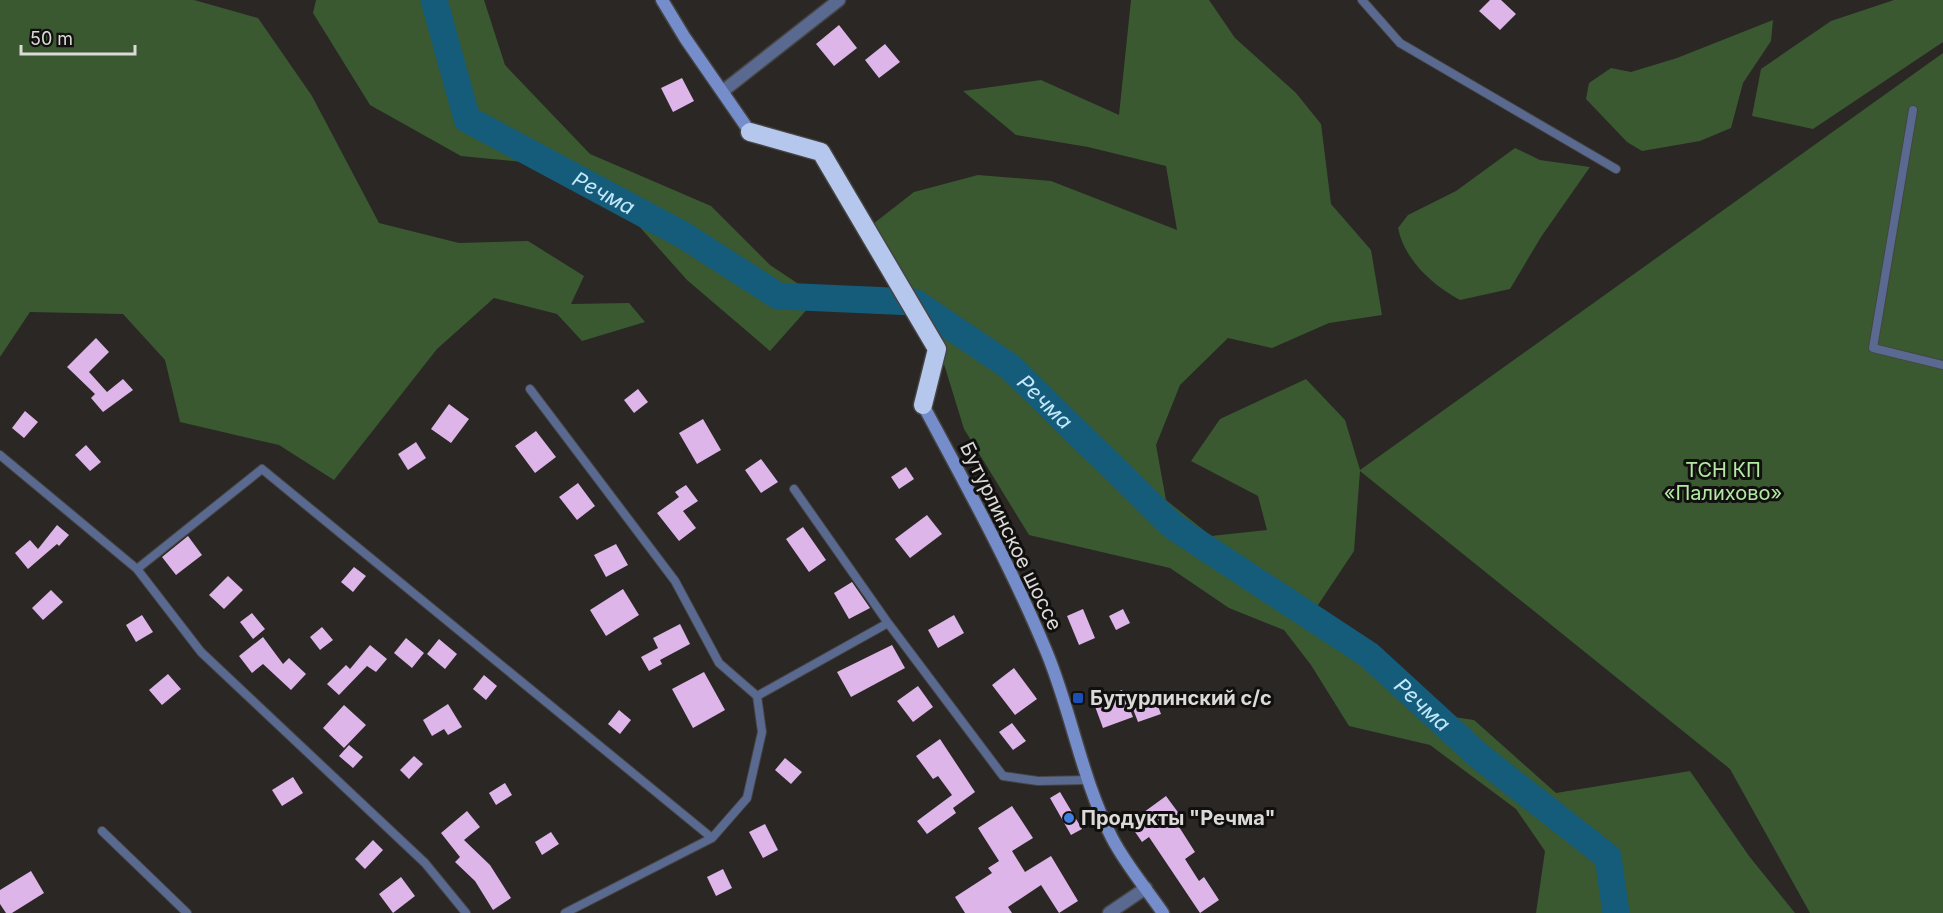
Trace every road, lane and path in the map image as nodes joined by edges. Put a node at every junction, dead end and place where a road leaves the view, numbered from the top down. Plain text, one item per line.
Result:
1 (662, 0) edge
2 (839, 0) edge
3 (1362, 0) edge
4 (723, 91) junction
5 (1913, 110) dead end
6 (750, 132) joint
7 (1616, 169) dead end
8 (1943, 365) edge
9 (530, 389) dead end
10 (923, 405) joint
11 (0, 454) edge
12 (794, 489) dead end
13 (137, 569) junction
14 (888, 623) junction
15 (757, 696) junction
16 (1088, 780) junction
17 (102, 831) dead end
18 (712, 838) junction
19 (1146, 888) junction
20 (187, 913) edge
21 (465, 913) edge
22 (565, 913) edge
23 (1109, 913) edge
24 (1163, 913) edge

1 - 4 main road
2 - 4 street
3 - 7 lane
4 - 6 main road
5 - 8 lane
6 - 10 highway
9 - 15 lane
10 - 16 main road, Бутурлинское шоссе
11 - 13 lane
12 - 14 lane
13 - 18 lane
13 - 21 lane
14 - 15 lane
14 - 16 lane
15 - 18 lane
16 - 19 main road, Бутурлинское шоссе
17 - 20 lane
18 - 22 lane
19 - 23 street
19 - 24 main road, Бутурлинское шоссе

